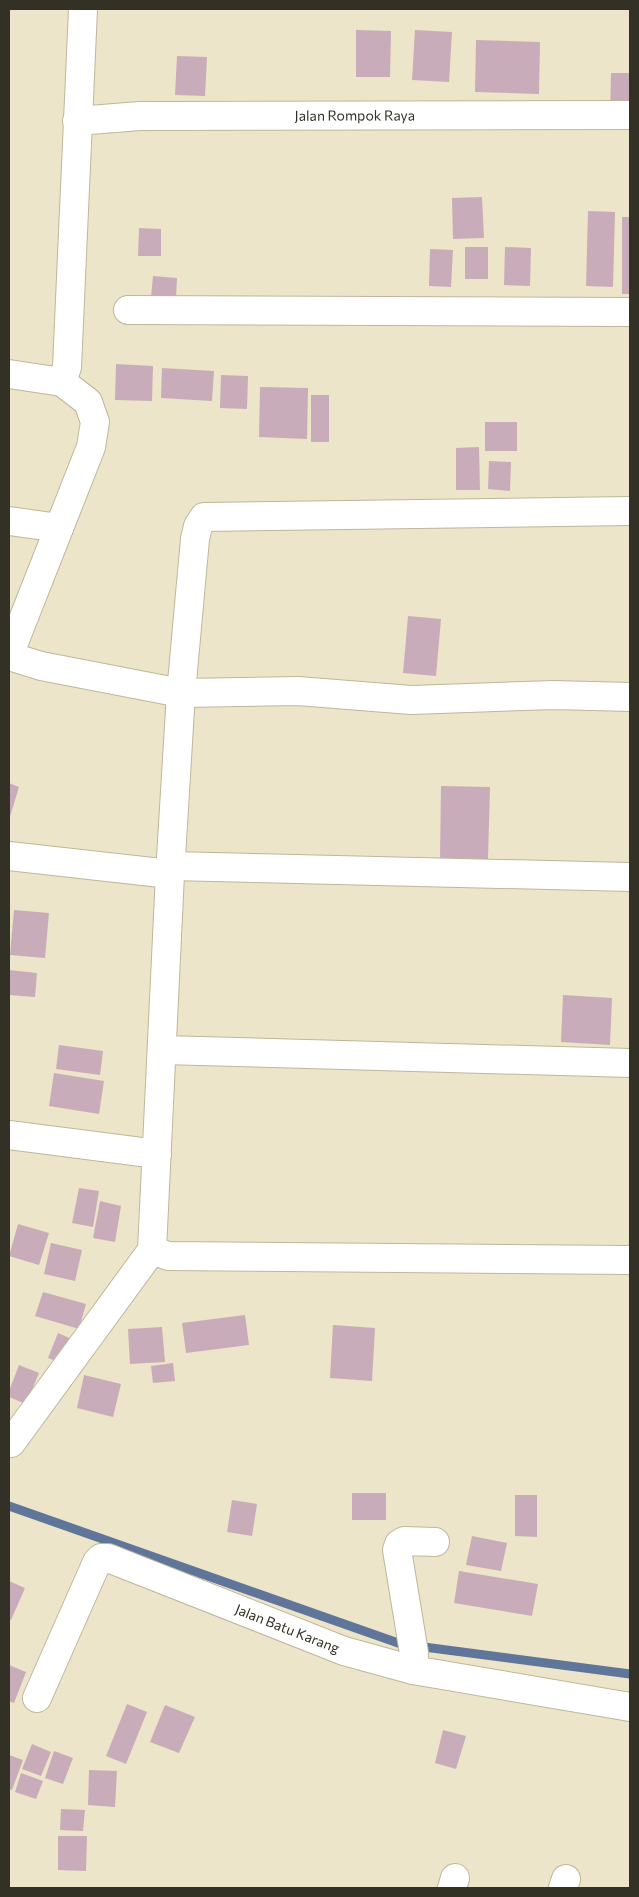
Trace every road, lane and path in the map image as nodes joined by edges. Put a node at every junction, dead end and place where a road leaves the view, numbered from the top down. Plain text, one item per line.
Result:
1 (83, 9) edge
2 (630, 115) edge
3 (77, 121) junction
4 (128, 310) dead end
5 (630, 312) edge
6 (9, 374) edge
7 (62, 382) junction
8 (630, 511) edge
9 (9, 521) edge
10 (59, 528) junction
11 (9, 656) edge
12 (181, 693) junction
13 (630, 697) edge
14 (9, 856) edge
15 (170, 870) junction
16 (630, 877) edge
17 (162, 1050) junction
18 (630, 1063) edge
19 (9, 1136) edge
20 (157, 1154) junction
21 (152, 1250) junction
22 (630, 1260) edge
23 (11, 1443) dead end
24 (435, 1542) dead end
25 (414, 1661) junction
26 (37, 1698) dead end
27 (630, 1707) edge

1 - 3 street
2 - 3 street, Jalan Rompok Raya
3 - 7 street
4 - 5 street
6 - 7 street
7 - 10 street
8 - 12 street
9 - 10 street
10 - 11 street
11 - 12 street
12 - 13 street
12 - 15 street
14 - 15 street
15 - 16 street
15 - 17 street
17 - 18 street
17 - 20 street
19 - 20 street
20 - 21 street
21 - 22 street
21 - 23 street
24 - 25 street
25 - 26 street, Jalan Batu Karang
25 - 27 street, Jalan Batu Karang

